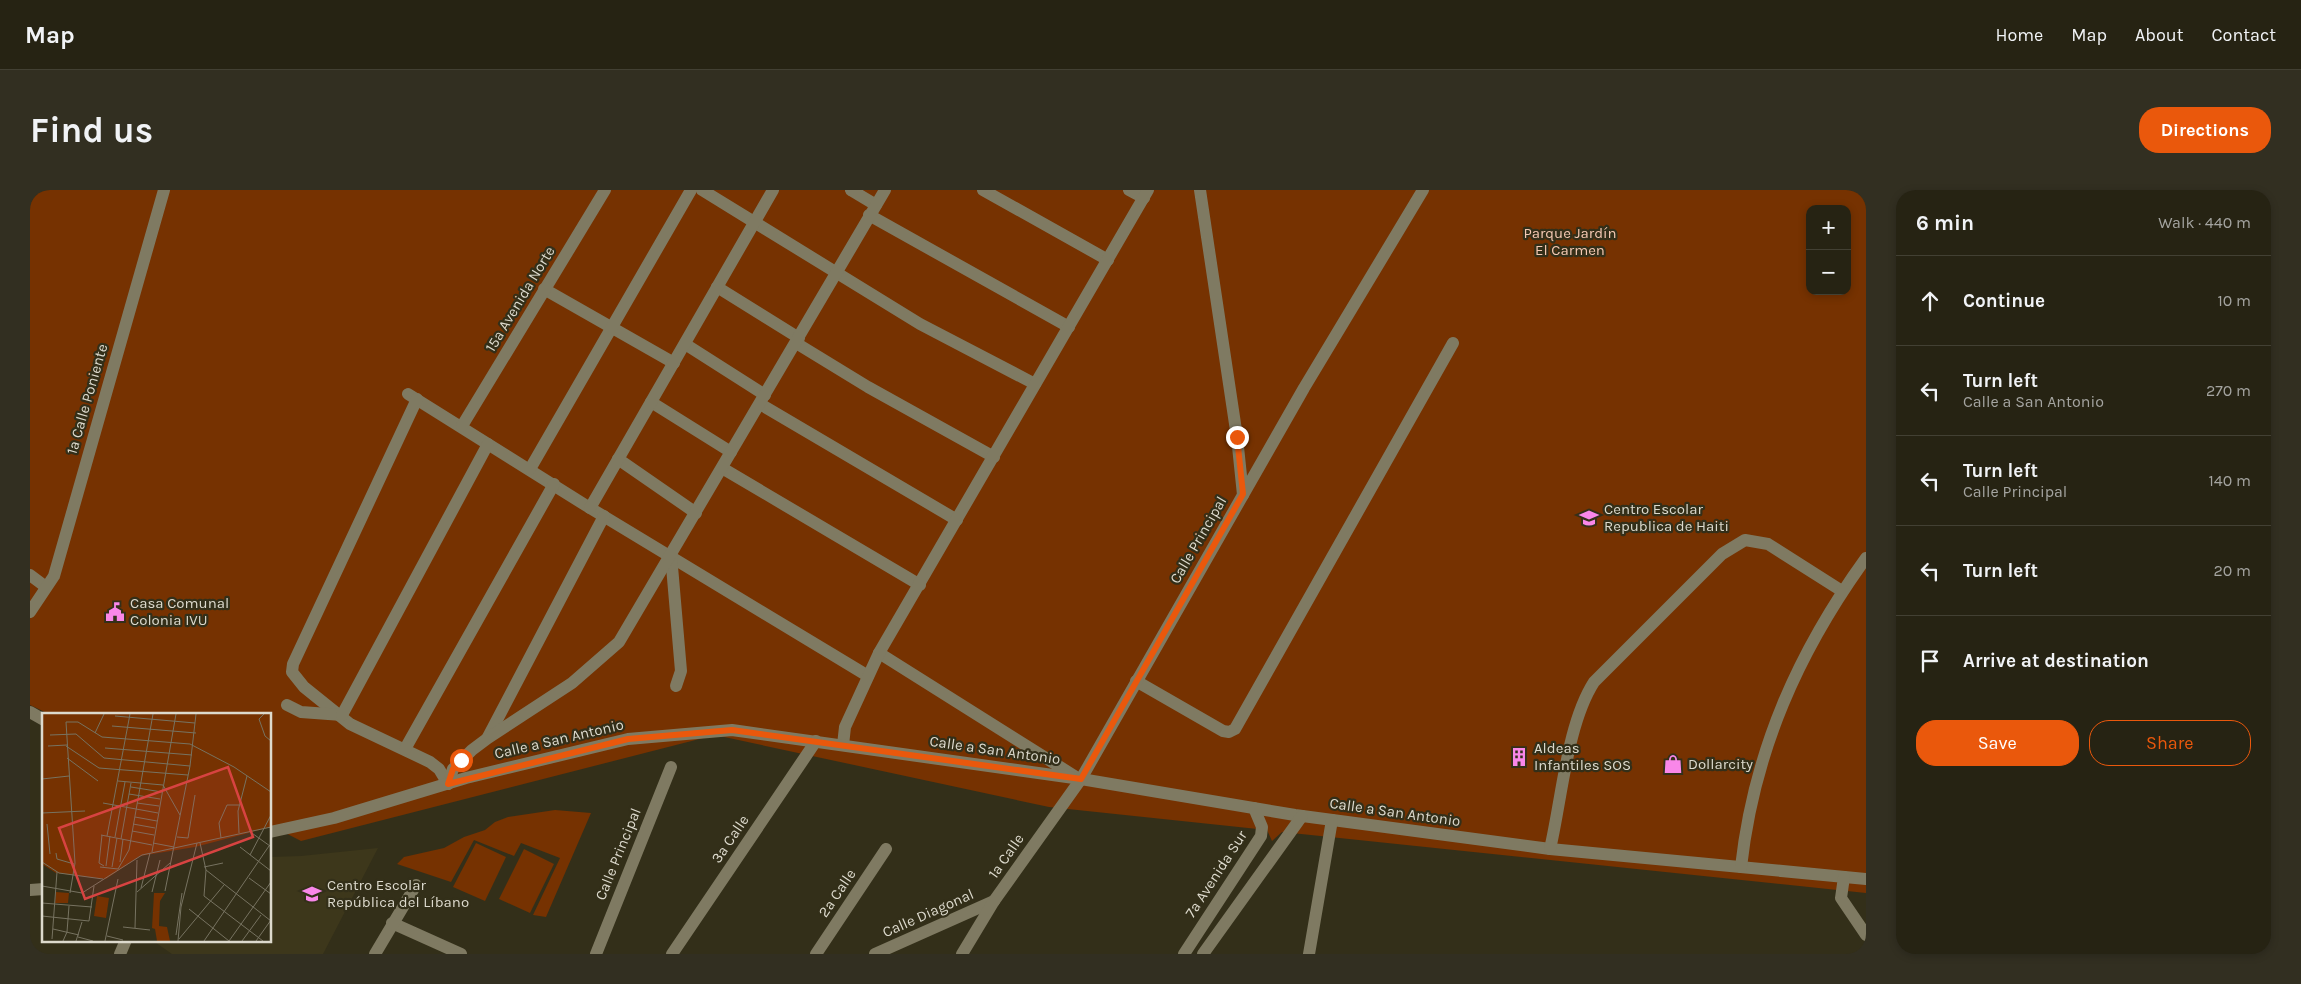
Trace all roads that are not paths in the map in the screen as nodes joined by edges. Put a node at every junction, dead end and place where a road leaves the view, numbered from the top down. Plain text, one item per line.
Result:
1 (164, 190) edge
2 (605, 190) edge
3 (691, 190) edge
4 (702, 190) edge
5 (773, 190) edge
6 (851, 190) edge
7 (885, 190) edge
8 (983, 190) edge
9 (1129, 190) edge
10 (1200, 190) edge
11 (1423, 190) edge
12 (1146, 194) edge
13 (873, 210) junction
14 (754, 221) junction
15 (1108, 260) junction
16 (835, 272) junction
17 (717, 287) junction
18 (544, 289) junction
19 (611, 326) junction
20 (1069, 327) junction
21 (797, 340) junction
22 (1453, 343) dead end
23 (685, 344) junction
24 (674, 363) junction
25 (1035, 384) junction
26 (762, 400) junction
27 (651, 402) junction
28 (462, 426) junction
29 (488, 444) junction
30 (731, 452) junction
31 (994, 457) junction
32 (618, 459) junction
33 (722, 468) junction
34 (530, 469) junction
35 (554, 484) junction
36 (1243, 494) junction
37 (590, 508) junction
38 (696, 513) junction
39 (604, 516) junction
40 (957, 520) junction
41 (670, 555) junction
42 (1866, 558) edge
43 (30, 575) edge
44 (920, 584) junction
45 (46, 588) junction
46 (1842, 591) junction
47 (30, 612) edge
48 (879, 653) junction
49 (868, 676) junction
50 (1136, 681) junction
51 (676, 686) dead end
52 (287, 705) dead end
53 (30, 712) edge
54 (342, 716) junction
55 (42, 719) edge
56 (488, 738) junction
57 (816, 741) junction
58 (843, 745) junction
59 (405, 749) junction
60 (671, 766) dead end
61 (1081, 779) junction
62 (448, 784) junction
63 (1254, 808) junction
64 (1302, 816) junction
65 (1332, 820) junction
66 (272, 830) edge
67 (886, 849) dead end
68 (1550, 849) junction
69 (1741, 867) junction
70 (1844, 877) junction
71 (1866, 879) edge
72 (416, 885) dead end
73 (994, 902) junction
74 (392, 923) junction
75 (1866, 935) edge
76 (125, 942) edge
77 (120, 954) edge
78 (375, 954) edge
79 (461, 954) edge
80 (596, 954) edge
81 (672, 954) edge
82 (816, 954) edge
83 (875, 954) edge
84 (962, 954) edge
85 (1184, 954) edge
86 (1203, 954) edge
87 (1309, 954) edge

1 - 45 street, 1a Calle Poniente
2 - 18 street, 15a Avenida Norte
3 - 19 street
4 - 14 street
5 - 14 street
6 - 13 street
7 - 13 street
8 - 15 street
9 - 12 street
10 - 36 street
11 - 36 street, Calle Principal
12 - 15 street
13 - 16 street
13 - 20 street
14 - 16 street
14 - 17 street
15 - 20 street
16 - 21 street
16 - 25 street
17 - 21 street
17 - 23 street
18 - 19 street
18 - 28 street, 15a Avenida Norte
19 - 24 street
19 - 34 street
20 - 25 street
21 - 26 street
21 - 31 street
22 - 50 street
23 - 24 street
23 - 26 street
24 - 27 street
25 - 31 street
26 - 30 street
26 - 40 street
27 - 30 street
27 - 32 street
28 - 29 street
28 - 54 street
29 - 34 street
29 - 54 street
30 - 33 street
31 - 40 street
32 - 37 street
32 - 38 street
33 - 38 street
33 - 44 street
34 - 35 street
35 - 37 street
35 - 59 street
36 - 50 street, Calle Principal
37 - 39 street
38 - 41 street
39 - 41 street
39 - 56 street
40 - 44 street
41 - 49 street
41 - 51 street
41 - 56 street
42 - 46 street
43 - 45 street
44 - 48 street
45 - 47 street, 1a Calle Poniente
46 - 68 street
46 - 69 street
48 - 49 street
48 - 61 street
49 - 58 street
50 - 61 street, Calle Principal
52 - 54 street
53 - 55 street
54 - 59 street
56 - 62 street
57 - 58 street, Calle a San Antonio
57 - 62 street, Calle a San Antonio
57 - 81 street, 3a Calle
58 - 61 street, Calle a San Antonio
59 - 62 street
60 - 80 street, Calle Principal
61 - 63 street, Calle a San Antonio
61 - 73 street, 1a Calle
62 - 66 street, Calle a San Antonio
63 - 64 street, Calle a San Antonio
63 - 85 street, 7a Avenida Sur
64 - 65 street, Calle a San Antonio
64 - 86 street
65 - 68 street, Calle a San Antonio
65 - 87 street
67 - 82 street, 2a Calle
68 - 69 street, Calle a San Antonio
69 - 70 street, Calle a San Antonio
70 - 71 street, Calle a San Antonio
70 - 75 street
72 - 74 street
73 - 83 street, Calle Diagonal
73 - 84 street, 1a Calle
74 - 78 street
74 - 79 street
76 - 77 street

